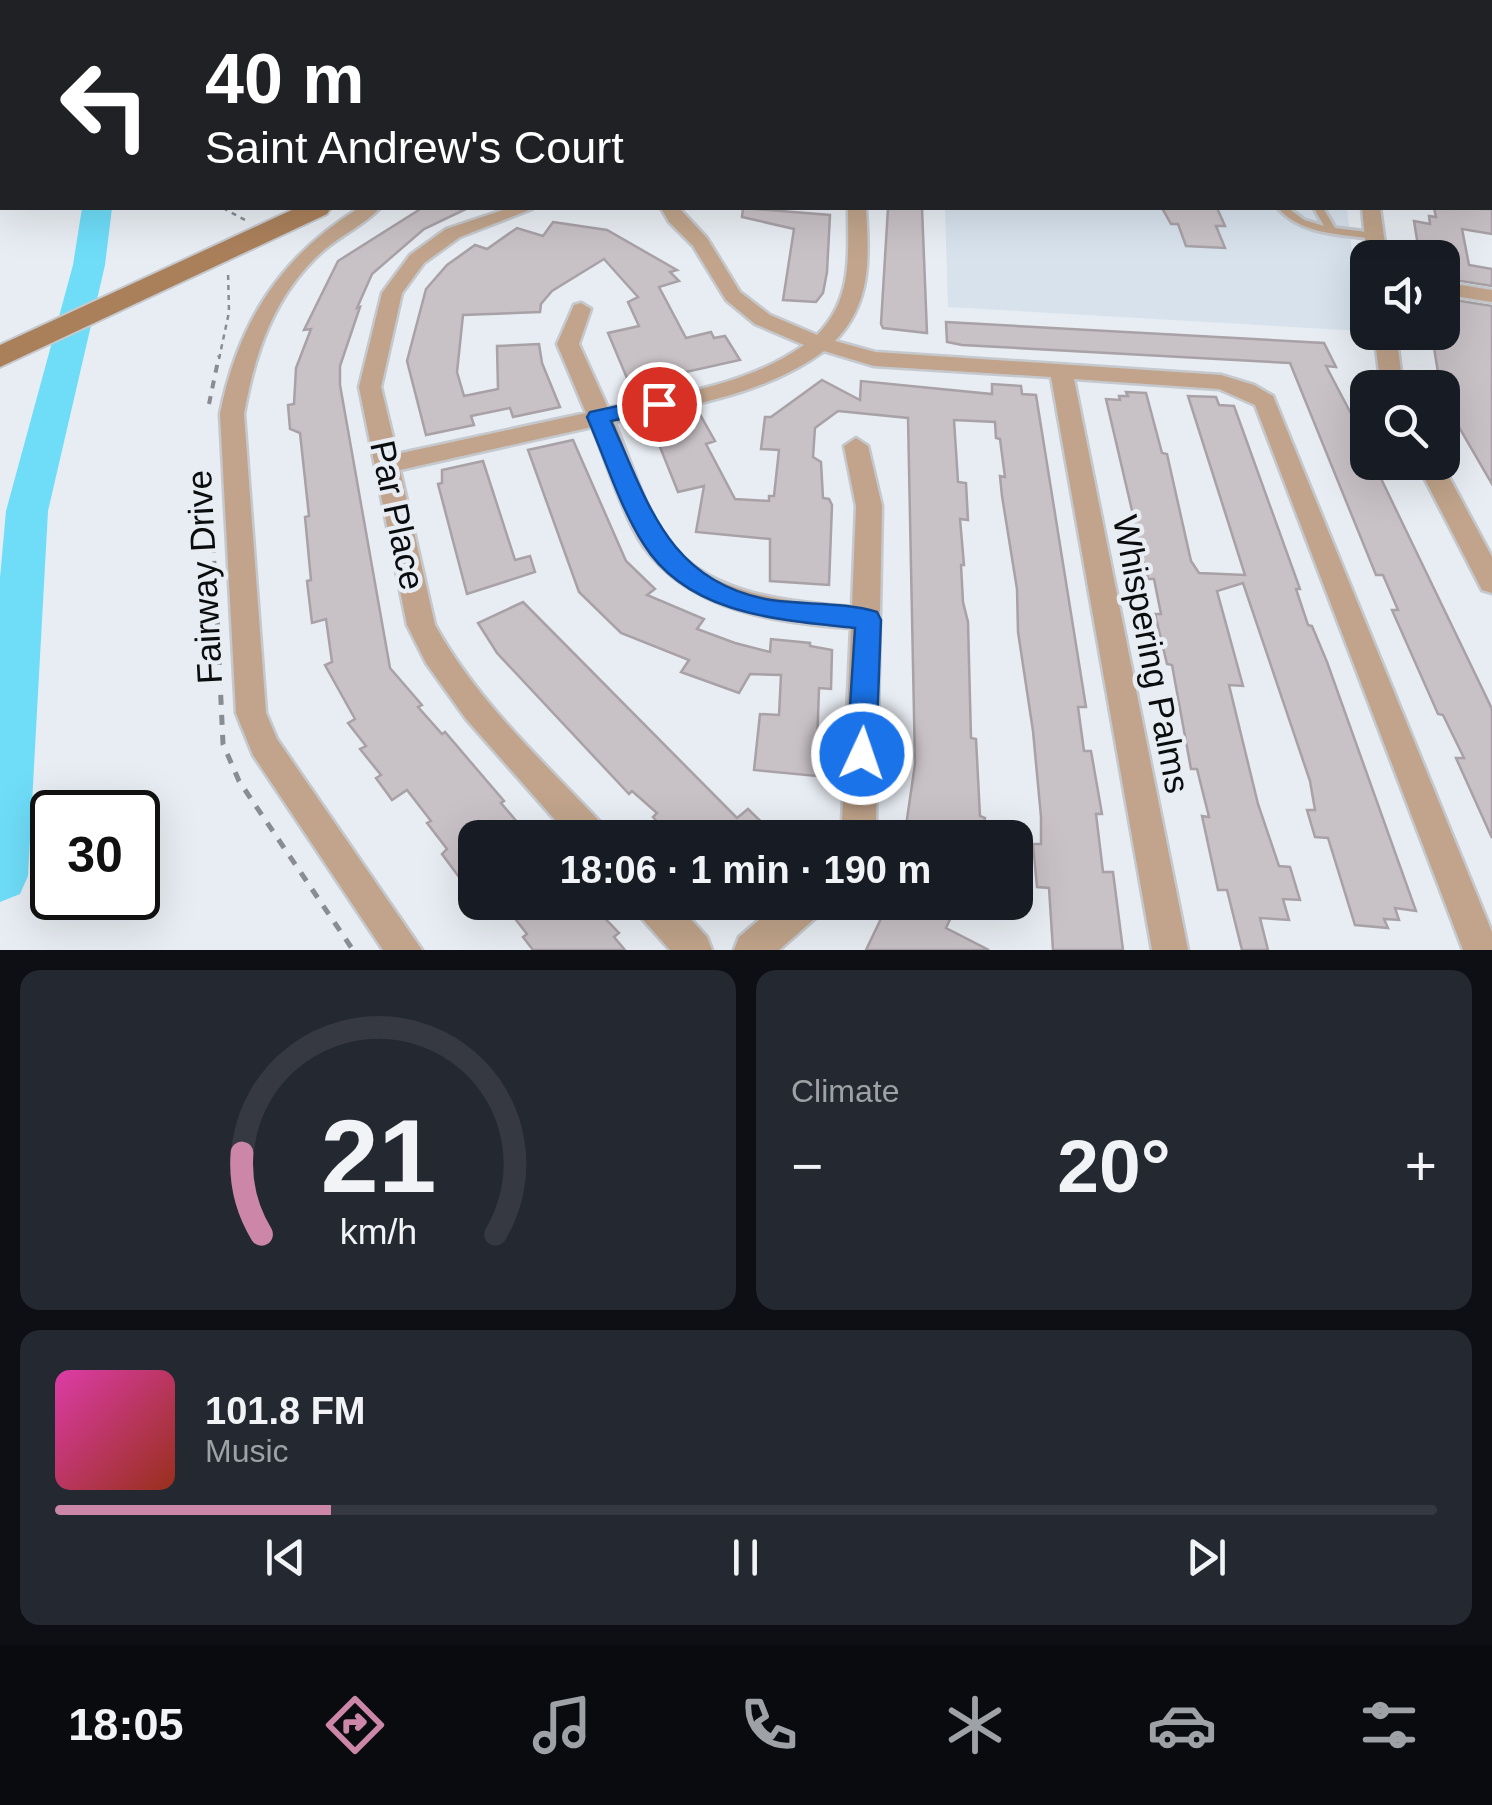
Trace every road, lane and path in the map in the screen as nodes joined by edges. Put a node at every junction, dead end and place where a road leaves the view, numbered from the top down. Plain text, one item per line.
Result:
1 (227, 210) edge
2 (276, 210) edge
3 (312, 210) edge
4 (367, 210) edge
5 (523, 210) edge
6 (670, 210) edge
7 (857, 210) edge
8 (1285, 210) edge
9 (1320, 210) edge
10 (1371, 210) edge
11 (251, 223) junction
12 (1330, 228) junction
13 (1374, 236) junction
14 (1375, 240) edge
15 (201, 256) junction
16 (1460, 291) edge
17 (1492, 296) edge
18 (580, 308) dead end
19 (0, 338) edge
20 (820, 342) junction
21 (0, 356) edge
22 (1062, 372) junction
23 (598, 417) junction
24 (856, 446) dead end
25 (389, 464) junction
26 (1438, 480) edge
27 (1492, 583) edge
28 (868, 620) junction
29 (577, 820) edge
30 (859, 820) edge
31 (668, 920) edge
32 (786, 920) edge
33 (404, 950) edge
34 (694, 950) edge
35 (752, 950) edge
36 (1170, 950) edge
37 (1481, 950) edge

1 - 11 path
2 - 11 main road
3 - 15 main road
4 - 33 street, Fairway Drive
5 - 25 street, Par Place
6 - 20 street
7 - 20 street
8 - 12 lane
9 - 12 lane
10 - 13 street
11 - 15 main road
12 - 13 lane
13 - 14 street
15 - 19 main road
15 - 21 main road
16 - 17 street
18 - 23 street
20 - 22 street
20 - 23 street
22 - 36 street, Whispering Palms
22 - 37 street
23 - 25 street
23 - 28 street
24 - 28 street
25 - 29 street, Par Place
26 - 27 street
28 - 30 street
31 - 34 street
32 - 35 street

